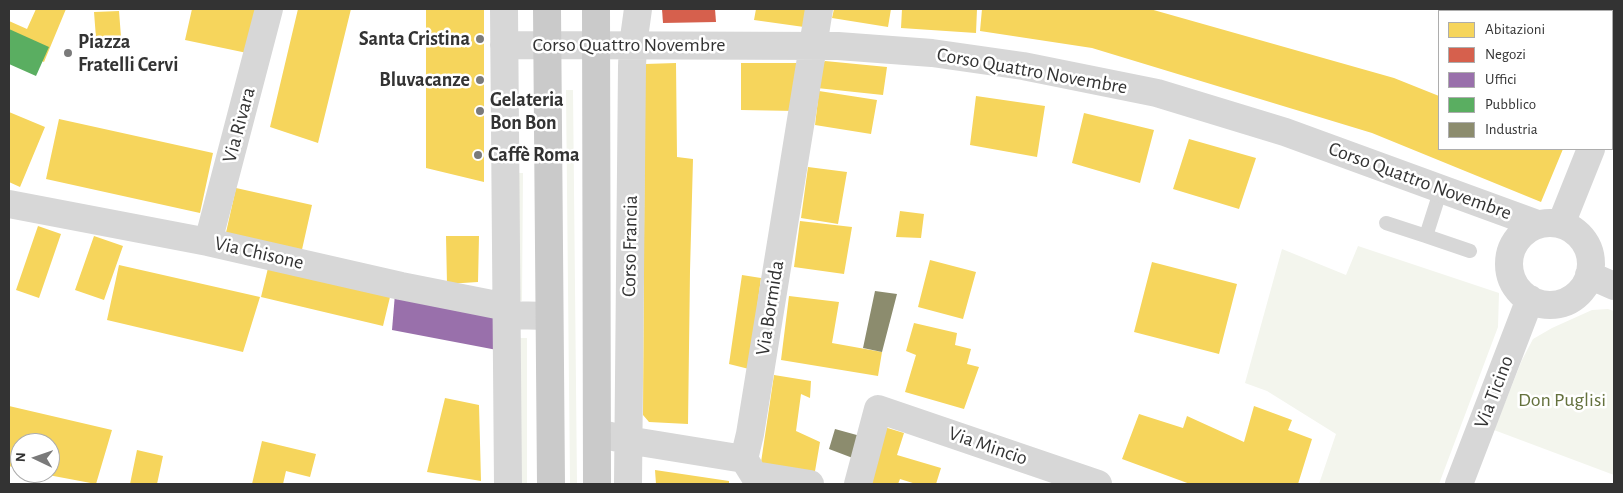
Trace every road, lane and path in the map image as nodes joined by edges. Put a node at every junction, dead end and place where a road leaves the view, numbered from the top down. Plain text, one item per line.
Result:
1 (269, 9) edge
2 (504, 9) edge
3 (547, 9) edge
4 (596, 9) edge
5 (638, 9) edge
6 (820, 9) edge
7 (504, 45) junction
8 (548, 45) junction
9 (596, 45) junction
10 (633, 45) junction
11 (813, 46) junction
12 (1590, 150) edge
13 (1441, 189) junction
14 (9, 204) edge
15 (1386, 223) dead end
16 (1549, 224) junction
17 (1426, 236) junction
18 (208, 242) junction
19 (1470, 251) dead end
20 (1589, 275) junction
21 (1614, 286) edge
22 (1530, 299) junction
23 (507, 311) junction
24 (549, 316) junction
25 (597, 433) junction
26 (627, 440) junction
27 (744, 459) junction
28 (508, 484) edge
29 (551, 484) edge
30 (597, 484) edge
31 (628, 484) edge
32 (810, 484) edge
33 (858, 484) edge
34 (1098, 484) edge
35 (1458, 484) edge

1 - 18 street, Via Rivara
2 - 7 street
3 - 8 main road
4 - 9 main road, Corso Francia
5 - 10 street, Corso Francia
6 - 11 street, Via Bormida
7 - 8 street, Corso Quattro Novembre
7 - 23 street
8 - 9 street, Corso Quattro Novembre
8 - 24 main road
9 - 10 street, Corso Quattro Novembre
9 - 25 main road, Corso Francia
10 - 11 street, Corso Quattro Novembre
10 - 26 street, Corso Francia
11 - 13 street, Corso Quattro Novembre
11 - 27 street, Via Bormida
12 - 16 street
13 - 16 street, Corso Quattro Novembre
13 - 17 lane
14 - 18 street, Via Chisone
15 - 17 lane
16 - 20 street
16 - 22 street
17 - 19 lane
18 - 23 street, Via Chisone
20 - 21 street
20 - 22 street
22 - 35 street, Via Ticino
23 - 24 street
23 - 28 street
24 - 29 main road
25 - 26 street
25 - 30 main road, Corso Francia
26 - 27 street
26 - 31 street, Corso Francia
27 - 32 street
33 - 34 street, Via Mincio

